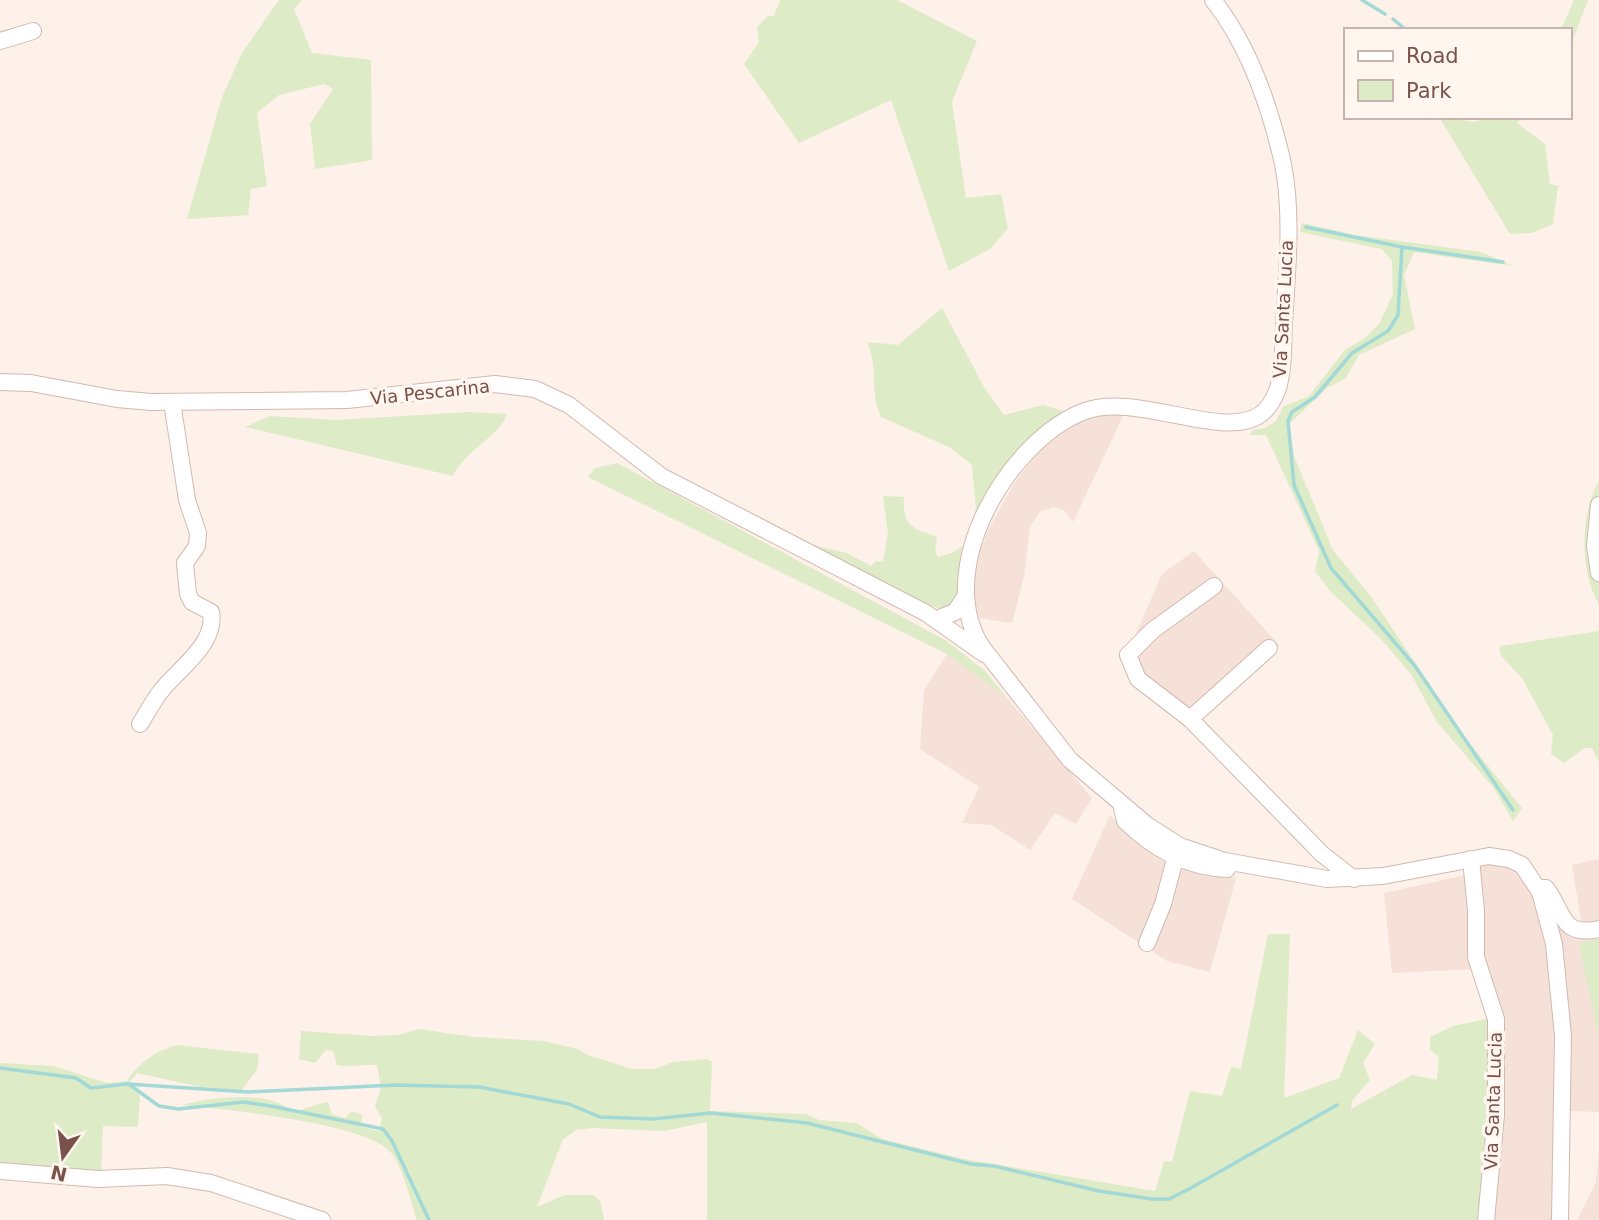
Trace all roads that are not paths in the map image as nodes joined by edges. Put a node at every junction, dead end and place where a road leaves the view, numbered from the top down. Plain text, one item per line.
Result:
1 (1213, 0) edge
2 (33, 31) dead end
3 (0, 41) edge
4 (0, 382) edge
5 (172, 402) junction
6 (1599, 505) edge
7 (1599, 573) edge
8 (1214, 586) dead end
9 (965, 597) junction
10 (943, 622) junction
11 (971, 626) junction
12 (1269, 648) dead end
13 (992, 659) junction
14 (1190, 719) junction
15 (140, 724) dead end
16 (1121, 804) junction
17 (1175, 859) junction
18 (1471, 859) junction
19 (1231, 862) junction
20 (1354, 879) junction
21 (1538, 888) junction
22 (1599, 929) edge
23 (1147, 943) dead end
24 (0, 1171) edge
25 (322, 1220) edge
26 (1486, 1220) edge
27 (1560, 1220) edge

1 - 9 street, Via Santa Lucia
2 - 3 street
4 - 5 street, Via Pescarina
5 - 10 street, Via Pescarina
5 - 15 street
6 - 7 street
8 - 14 street
9 - 10 street
9 - 11 street, Via Santa Lucia
10 - 11 street
10 - 13 street, Via Pescarina
11 - 13 street, Via Santa Lucia
12 - 14 street
13 - 16 street, Via Santa Lucia
14 - 20 street
16 - 17 street, Via Santa Lucia
16 - 19 street, Via Santa Lucia
17 - 19 street, Via Santa Lucia
17 - 23 street
18 - 20 street, Via Santa Lucia
18 - 21 street, Via Santa Lucia
18 - 26 street, Via Santa Lucia
19 - 20 street, Via Santa Lucia
21 - 22 street
21 - 27 street
24 - 25 street

